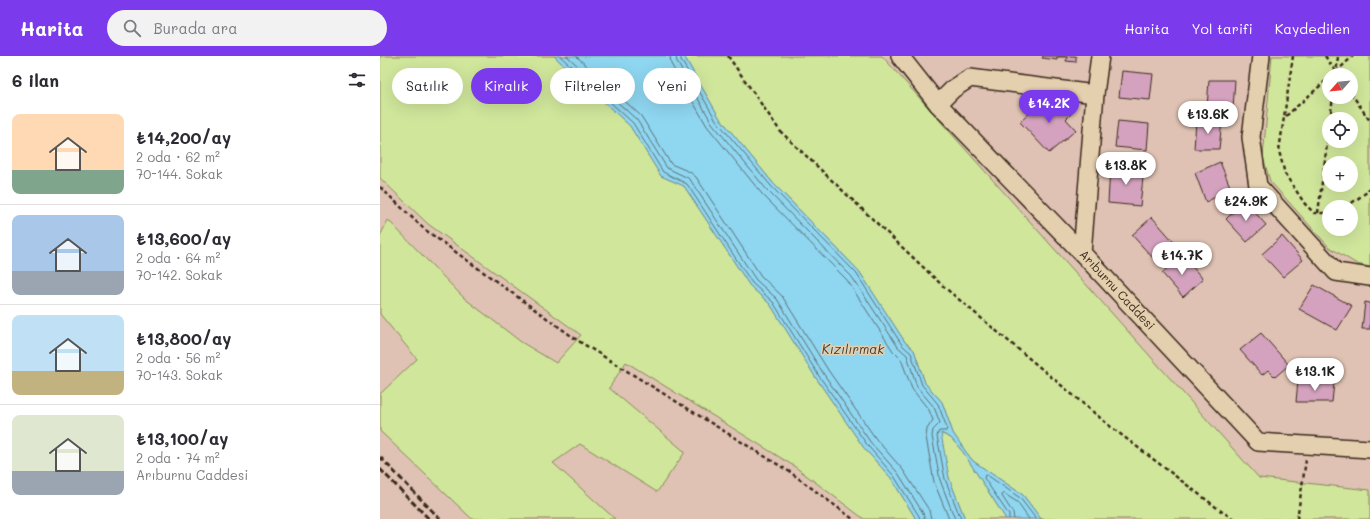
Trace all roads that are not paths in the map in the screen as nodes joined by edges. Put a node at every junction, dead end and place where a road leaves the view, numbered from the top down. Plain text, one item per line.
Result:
1 (900, 56) edge
2 (1100, 56) edge
3 (1261, 56) edge
4 (1095, 94) junction
5 (938, 104) junction
6 (1082, 252) junction
7 (1370, 278) edge
8 (1370, 449) edge

1 - 5 street, Arıburnu Caddesi
2 - 4 street
3 - 7 street
4 - 5 street
4 - 6 street
5 - 6 street, Arıburnu Caddesi
6 - 8 street, Arıburnu Caddesi

